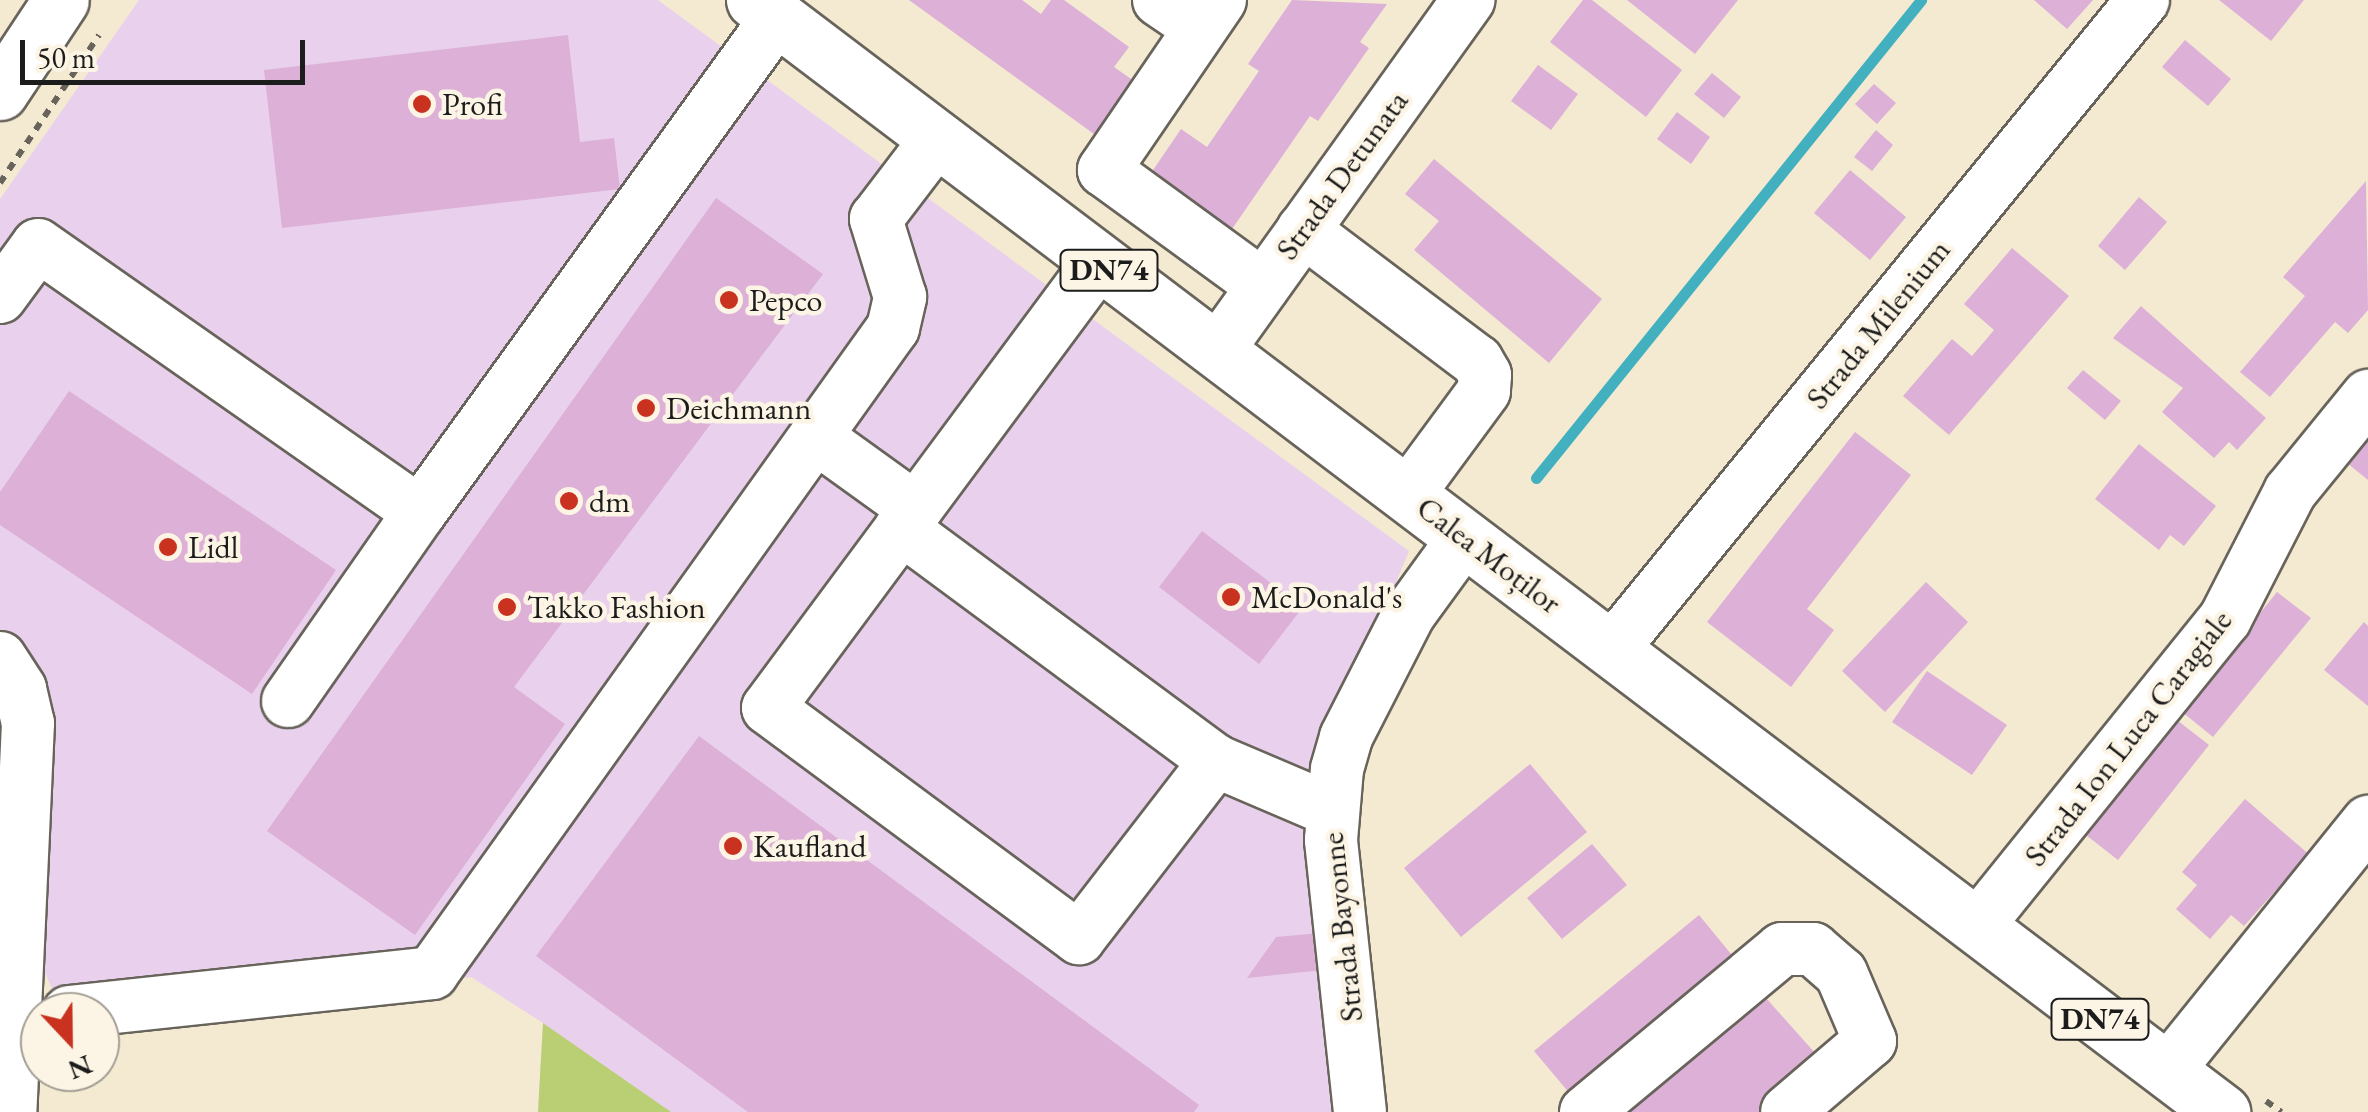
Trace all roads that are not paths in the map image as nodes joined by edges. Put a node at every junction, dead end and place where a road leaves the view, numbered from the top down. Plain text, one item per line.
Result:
1 (1468, 0) edge
2 (2143, 0) edge
3 (766, 9) edge
4 (1193, 9) edge
5 (80, 18) edge
6 (0, 92) edge
7 (937, 140) junction
8 (1303, 230) junction
9 (1099, 262) junction
10 (1263, 286) junction
11 (0, 298) edge
12 (1216, 351) junction
13 (2368, 396) edge
14 (816, 437) junction
15 (1408, 494) junction
16 (420, 512) junction
17 (908, 519) junction
18 (1465, 537) junction
19 (1613, 648) junction
20 (0, 658) edge
21 (288, 701) dead end
22 (1216, 760) junction
23 (1331, 810) junction
24 (2368, 822) edge
25 (1978, 926) junction
26 (27, 992) edge
27 (120, 1006) edge
28 (20, 1056) edge
29 (2195, 1098) edge
30 (10, 1112) edge
31 (1360, 1112) edge
32 (1586, 1112) edge
33 (1786, 1112) edge

1 - 8 street, Strada Detunata
2 - 19 street, Strada Milenium
3 - 7 main road, Calea Moților / DN74
3 - 16 street
4 - 10 street
5 - 6 main road
7 - 9 main road, Calea Moților / DN74
7 - 14 street
8 - 10 street, Strada Detunata
8 - 15 street
9 - 12 main road, Calea Moților / DN74
9 - 17 street
10 - 12 street, Strada Detunata
11 - 16 street
12 - 15 main road, Calea Moților / DN74
13 - 25 street, Strada Ion Luca Caragiale
14 - 17 street
14 - 27 street
15 - 18 main road, Calea Moților / DN74
16 - 21 street
17 - 22 street
17 - 22 street
18 - 19 main road, Calea Moților / DN74
18 - 23 street, Strada Bayonne
19 - 25 main road, Calea Moților / DN74
20 - 26 street
22 - 23 street
23 - 31 street, Strada Bayonne
24 - 29 street
25 - 29 main road, Calea Moților / DN74
28 - 30 street
32 - 33 street

